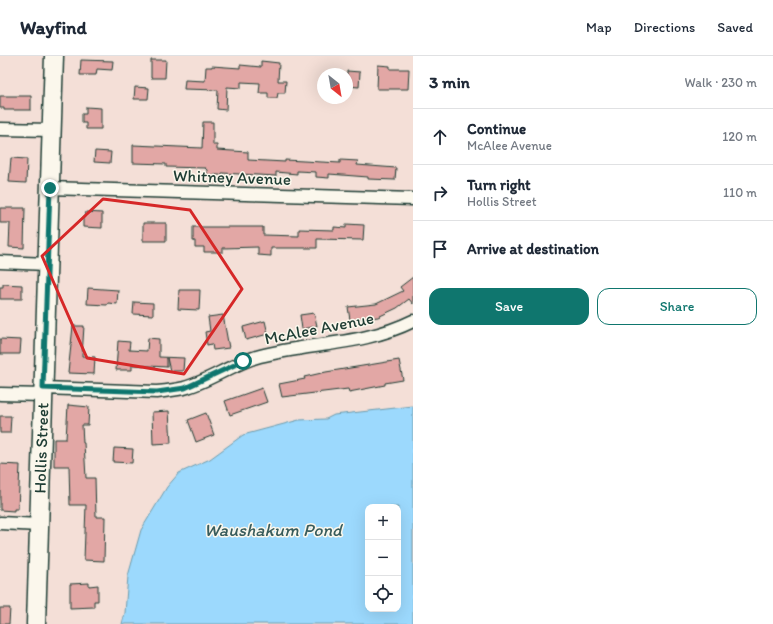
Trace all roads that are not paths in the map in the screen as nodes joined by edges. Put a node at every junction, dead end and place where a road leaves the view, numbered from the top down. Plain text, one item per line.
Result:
1 (54, 56) edge
2 (0, 128) edge
3 (51, 130) junction
4 (50, 188) junction
5 (413, 199) edge
6 (0, 262) edge
7 (47, 264) junction
8 (413, 321) edge
9 (43, 392) junction
10 (0, 394) edge
11 (0, 523) edge
12 (39, 524) junction
13 (36, 624) edge

1 - 3 main road, Hollis Street
2 - 3 street
3 - 4 main road, Hollis Street
4 - 5 street, Whitney Avenue
4 - 7 main road, Hollis Street
6 - 7 street
7 - 9 main road, Hollis Street
8 - 9 street, McAlee Avenue
9 - 10 street, McAlee Avenue
9 - 12 main road, Hollis Street
11 - 12 street
12 - 13 main road, Hollis Street

